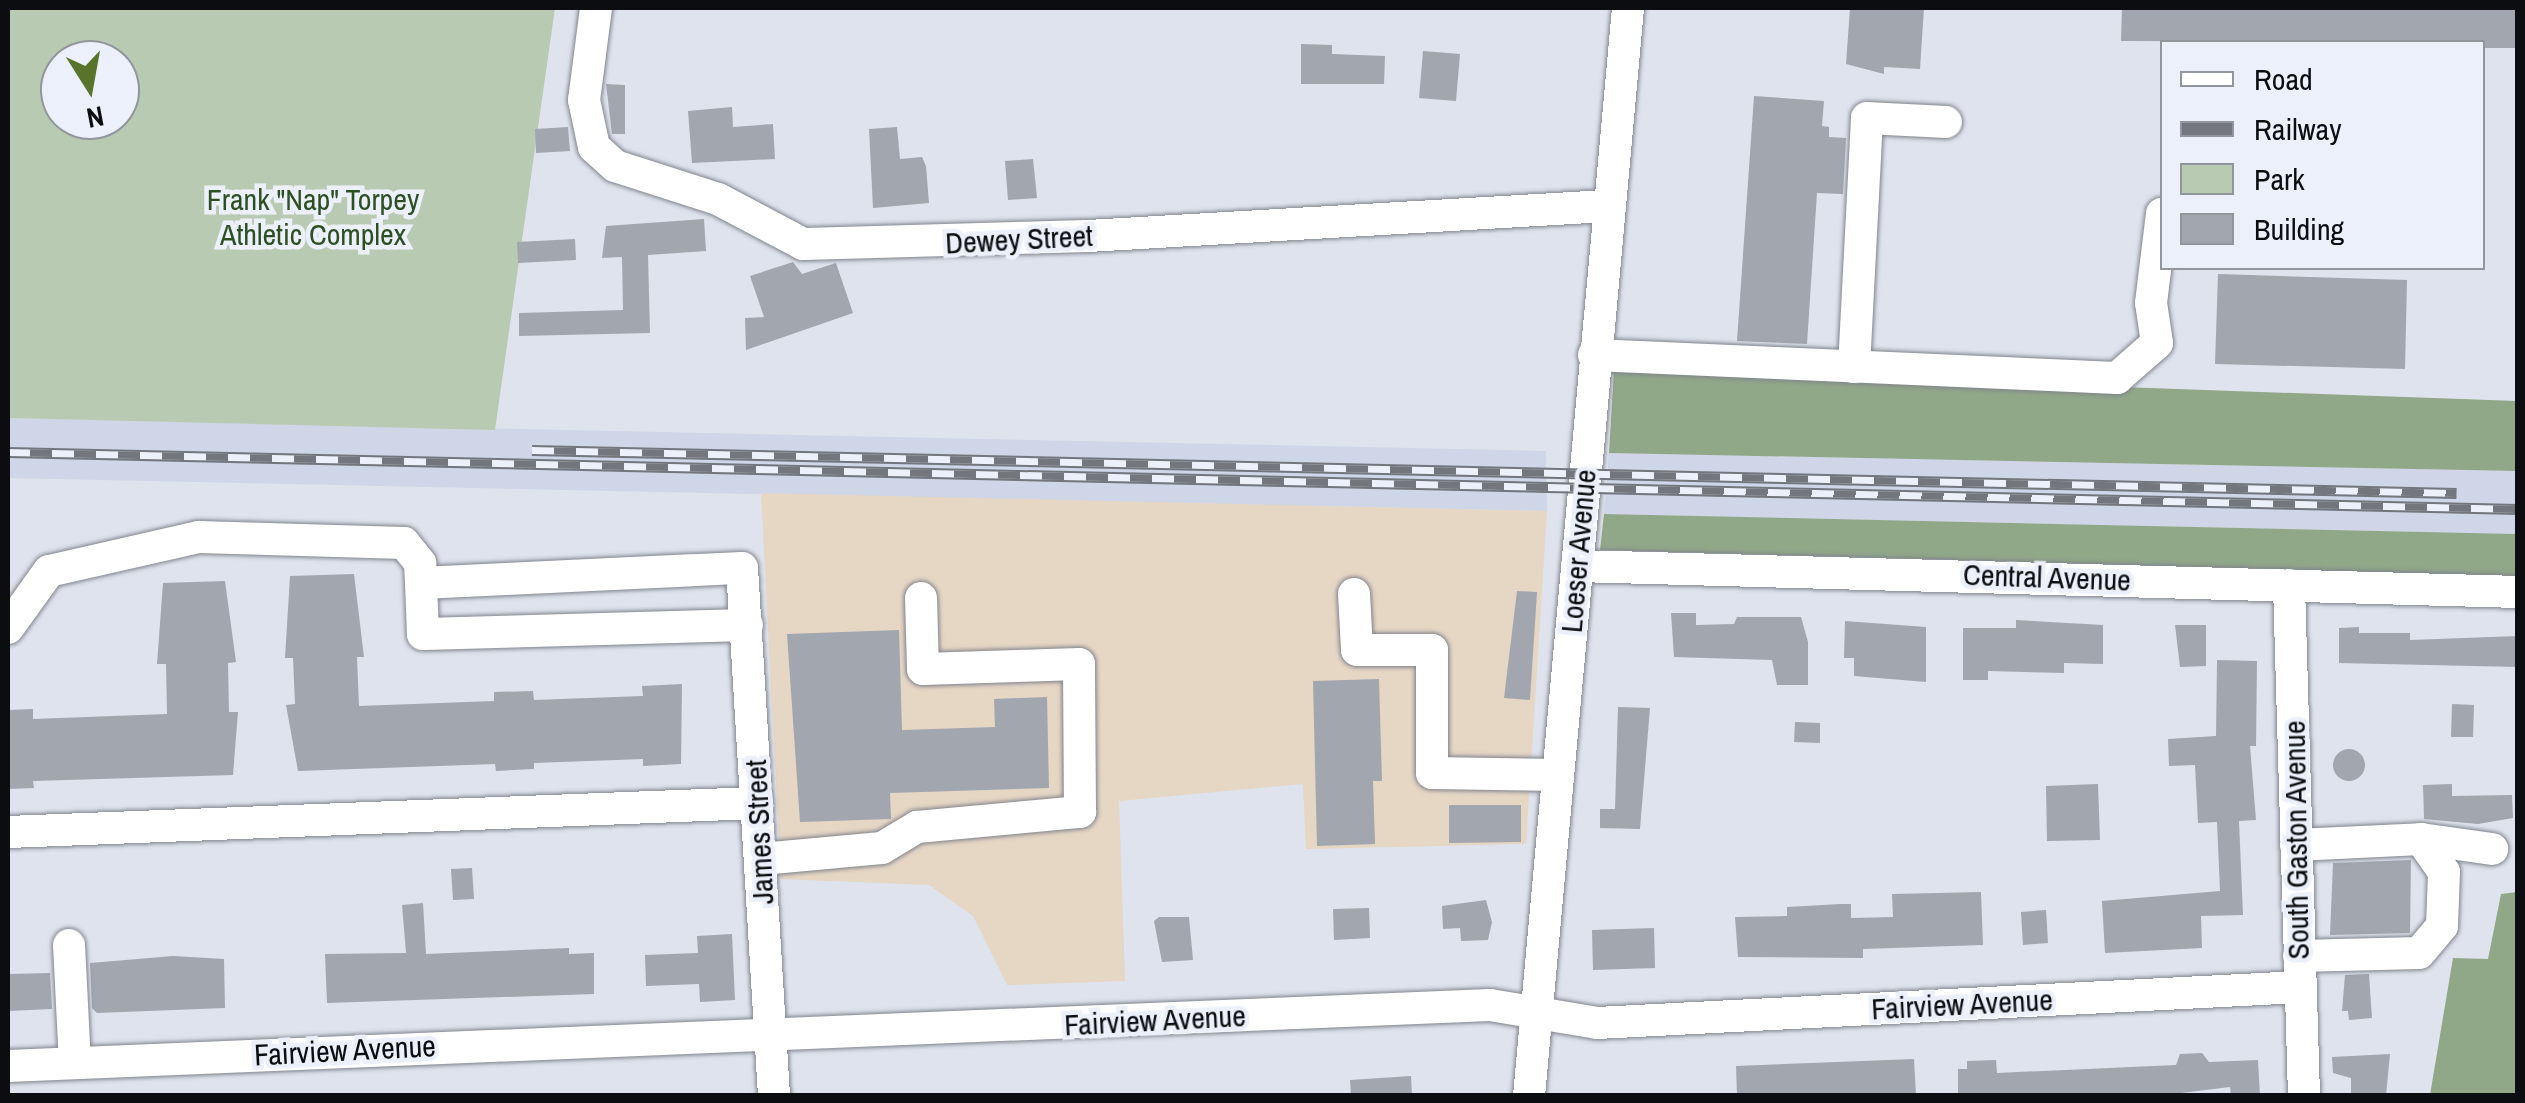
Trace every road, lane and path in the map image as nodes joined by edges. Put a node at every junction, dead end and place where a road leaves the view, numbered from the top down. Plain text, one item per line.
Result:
1 (596, 8) edge
2 (1628, 8) edge
3 (1946, 122) dead end
4 (1608, 206) junction
5 (2160, 230) edge
6 (1594, 355) junction
7 (1854, 367) junction
8 (1577, 566) junction
9 (421, 583) junction
10 (2289, 585) junction
11 (2518, 592) edge
12 (1354, 594) dead end
13 (921, 598) dead end
14 (747, 625) junction
15 (8, 628) edge
16 (1558, 775) junction
17 (757, 803) junction
18 (8, 832) edge
19 (2421, 839) junction
20 (2296, 845) junction
21 (2492, 848) dead end
22 (761, 858) junction
23 (69, 946) dead end
24 (2299, 972) junction
25 (1535, 1013) junction
26 (771, 1034) junction
27 (76, 1062) junction
28 (8, 1066) edge
29 (774, 1096) edge
30 (1529, 1096) edge
31 (2304, 1096) edge

1 - 4 street, Dewey Street
2 - 4 street, Loeser Avenue
3 - 7 street
4 - 6 street, Loeser Avenue
5 - 7 street
6 - 7 street
6 - 8 street, Loeser Avenue
8 - 10 street, Central Avenue
8 - 16 street, Loeser Avenue
9 - 14 street
9 - 14 street, James Street
9 - 15 street
10 - 11 street, Central Avenue
10 - 20 street, South Gaston Avenue
12 - 16 street
13 - 22 street
14 - 17 street, James Street
16 - 25 street, Loeser Avenue
17 - 18 street
17 - 22 street, James Street
19 - 20 street
19 - 21 street
19 - 24 street, Fairview Avenue
20 - 24 street, South Gaston Avenue
22 - 26 street, James Street
23 - 27 street
24 - 25 street, Fairview Avenue
24 - 31 street, South Gaston Avenue
25 - 26 street, Fairview Avenue
25 - 30 street, Loeser Avenue
26 - 27 street, Fairview Avenue
26 - 29 street, James Street
27 - 28 street, Fairview Avenue

